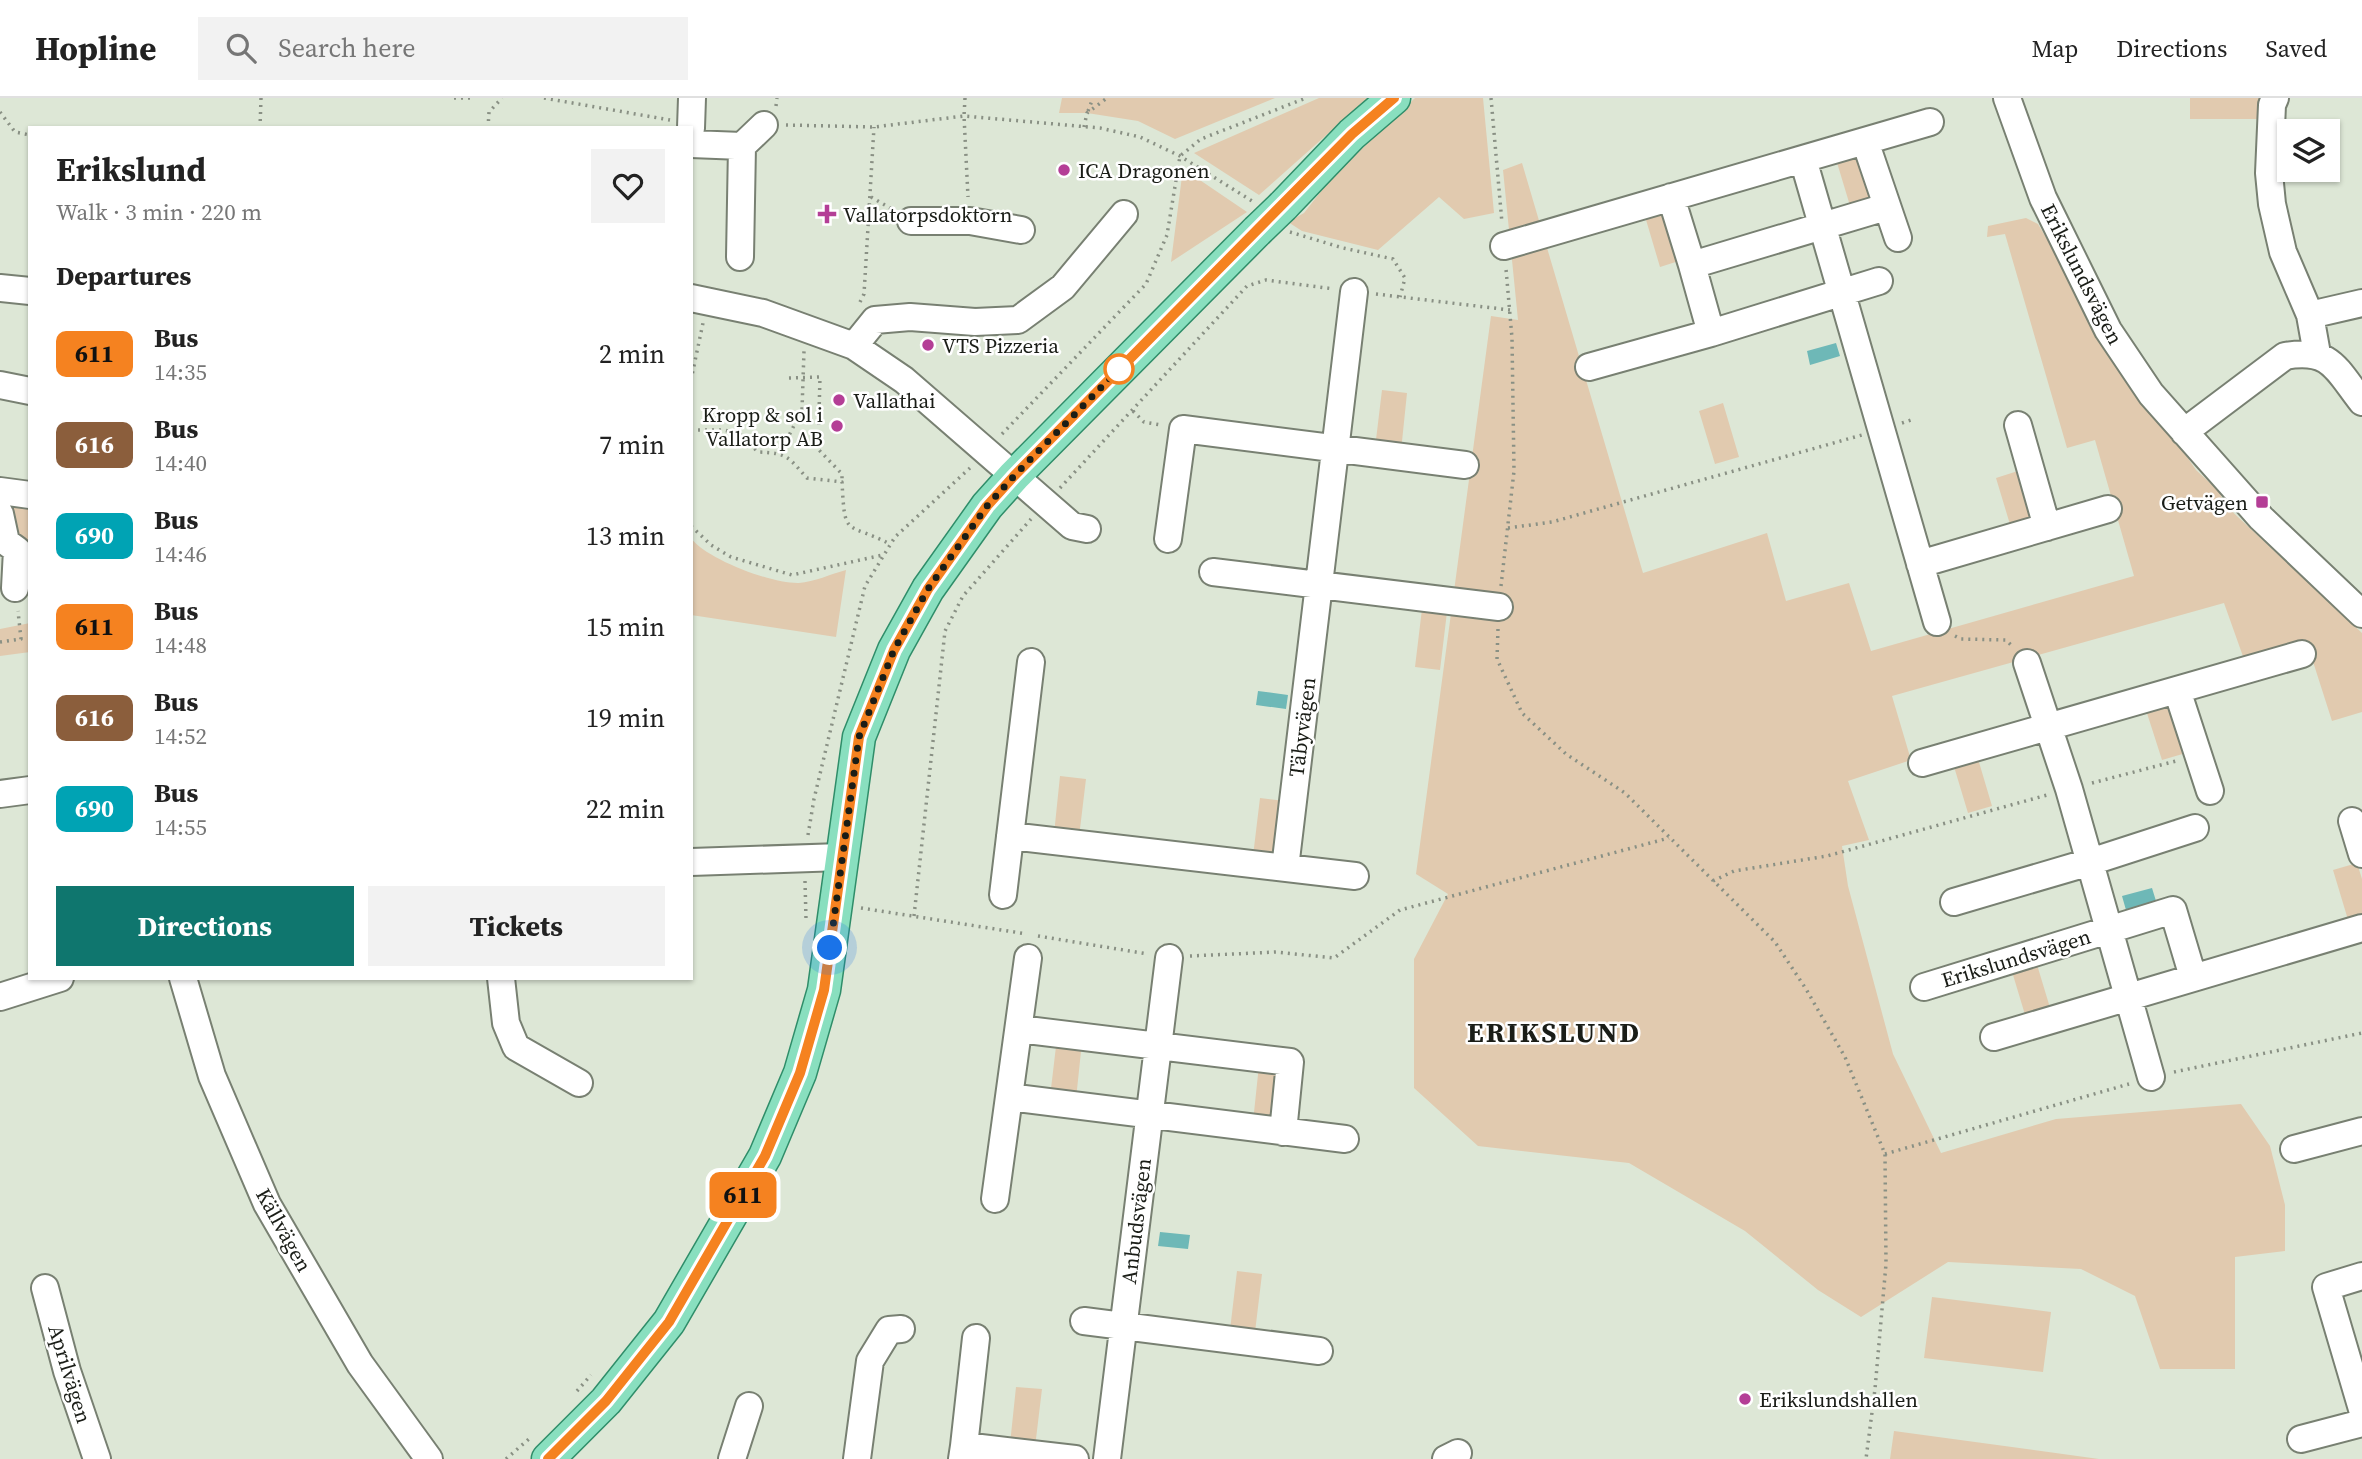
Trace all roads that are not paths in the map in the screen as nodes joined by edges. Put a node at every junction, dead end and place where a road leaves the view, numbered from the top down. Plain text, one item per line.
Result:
1 (1394, 98) edge
2 (2007, 98) edge
3 (2275, 98) edge
4 (1930, 122) dead end
5 (691, 123) edge
6 (764, 125) road end
7 (1865, 141) junction
8 (743, 146) junction
9 (1803, 159) junction
10 (1671, 197) junction
11 (1886, 207) junction
12 (1124, 214) dead end
13 (911, 221) dead end
14 (1823, 227) junction
15 (1021, 230) dead end
16 (1898, 239) dead end
17 (1504, 246) road end
18 (740, 257) dead end
19 (1692, 265) junction
20 (1879, 281) dead end
21 (0, 288) edge
22 (28, 291) edge
23 (1354, 292) dead end
24 (1840, 292) junction
25 (699, 299) edge
26 (2362, 303) edge
27 (2310, 315) junction
28 (1711, 333) junction
29 (854, 346) junction
30 (2317, 354) junction
31 (1588, 367) dead end
32 (0, 385) edge
33 (28, 391) edge
34 (2362, 402) edge
35 (2018, 425) dead end
36 (2184, 432) junction
37 (1335, 449) junction
38 (1465, 465) dead end
39 (1014, 476) junction
40 (0, 491) edge
41 (28, 495) edge
42 (2108, 509) dead end
43 (0, 514) edge
44 (2047, 527) junction
45 (1087, 528) dead end
46 (1168, 539) dead end
47 (23, 551) edge
48 (1920, 564) junction
49 (1213, 572) dead end
50 (1319, 585) junction
51 (15, 588) road end
52 (1499, 607) road end
53 (2362, 614) edge
54 (1937, 622) road end
55 (2302, 654) dead end
56 (1031, 662) dead end
57 (2028, 663) road end
58 (2177, 690) junction
59 (2048, 727) junction
60 (1922, 764) dead end
61 (28, 790) edge
62 (2210, 791) dead end
63 (0, 794) edge
64 (2352, 821) dead end
65 (2194, 828) dead end
66 (1010, 836) junction
67 (2362, 854) edge
68 (841, 857) junction
69 (693, 862) edge
70 (2090, 862) junction
71 (1284, 868) junction
72 (1355, 876) dead end
73 (1003, 895) dead end
74 (1954, 902) dead end
75 (2362, 928) edge
76 (2109, 929) junction
77 (1028, 958) dead end
78 (1169, 958) road end
79 (2193, 977) junction
80 (54, 980) edge
81 (184, 980) edge
82 (501, 980) edge
83 (1924, 987) dead end
84 (2128, 996) junction
85 (0, 997) edge
86 (1018, 1028) junction
87 (1994, 1037) dead end
88 (1158, 1046) junction
89 (2151, 1077) road end
90 (579, 1083) dead end
91 (1009, 1097) junction
92 (1149, 1116) junction
93 (2362, 1131) edge
94 (1283, 1132) junction
95 (1345, 1139) dead end
96 (2294, 1149) dead end
97 (995, 1199) dead end
98 (2362, 1276) edge
99 (45, 1288) dead end
100 (1084, 1321) dead end
101 (1123, 1326) junction
102 (901, 1329) dead end
103 (976, 1339) dead end
104 (1319, 1351) dead end
105 (749, 1406) dead end
106 (2362, 1409) edge
107 (2362, 1423) edge
108 (2301, 1439) dead end
109 (963, 1452) edge
110 (97, 1459) edge
111 (429, 1459) edge
112 (548, 1459) edge
113 (732, 1459) edge
114 (857, 1459) edge
115 (1075, 1459) edge
116 (1107, 1459) edge

1 - 39 main road, bridge
2 - 36 street, Erikslundsvägen
3 - 27 street
4 - 7 street
5 - 8 street
6 - 8 street
7 - 9 street
7 - 11 street
8 - 18 street
9 - 10 street
9 - 14 street
10 - 17 street
10 - 19 street
11 - 14 street
11 - 16 street
12 - 29 street
13 - 15 street
14 - 19 street
14 - 24 street
19 - 28 street
20 - 24 street
21 - 22 street
23 - 37 street, Täbyvägen
24 - 28 street
24 - 48 street
25 - 29 street
26 - 27 street
27 - 30 street
28 - 31 street
29 - 39 street
30 - 34 street
30 - 36 street
32 - 33 street
35 - 44 street
36 - 53 street, Erikslundsvägen
37 - 38 street
37 - 46 street
37 - 50 street, Täbyvägen
39 - 45 street
39 - 68 main road
40 - 41 street
42 - 44 street
43 - 47 street
44 - 48 street
47 - 51 street
48 - 54 street
49 - 50 street
50 - 52 street
50 - 71 street, Täbyvägen
55 - 58 street
56 - 66 street
57 - 59 street, Erikslundsvägen
58 - 59 street
58 - 62 street
59 - 60 street
59 - 70 street, Erikslundsvägen
61 - 63 street
64 - 67 street
65 - 70 street
66 - 71 street
66 - 73 street
68 - 69 street
68 - 112 main road
70 - 74 street
70 - 76 street, Erikslundsvägen
71 - 72 street
75 - 79 street
76 - 79 street, Erikslundsvägen
76 - 83 street, Erikslundsvägen
76 - 84 street, Erikslundsvägen
77 - 86 street
78 - 88 street, Anbudsvägen
79 - 84 street
80 - 85 street
81 - 111 street, Källvägen
82 - 90 street
84 - 87 street
84 - 89 street, Erikslundsvägen
86 - 88 street
86 - 91 street
88 - 92 street, Anbudsvägen
88 - 94 street
91 - 92 street
91 - 97 street
92 - 94 street
92 - 101 street, Anbudsvägen
93 - 96 street
94 - 95 street
98 - 106 street
99 - 110 street, Aprilvägen
100 - 101 street
101 - 104 street
101 - 116 street, Anbudsvägen
102 - 114 street
103 - 109 street
105 - 113 street
107 - 108 street
109 - 115 street

